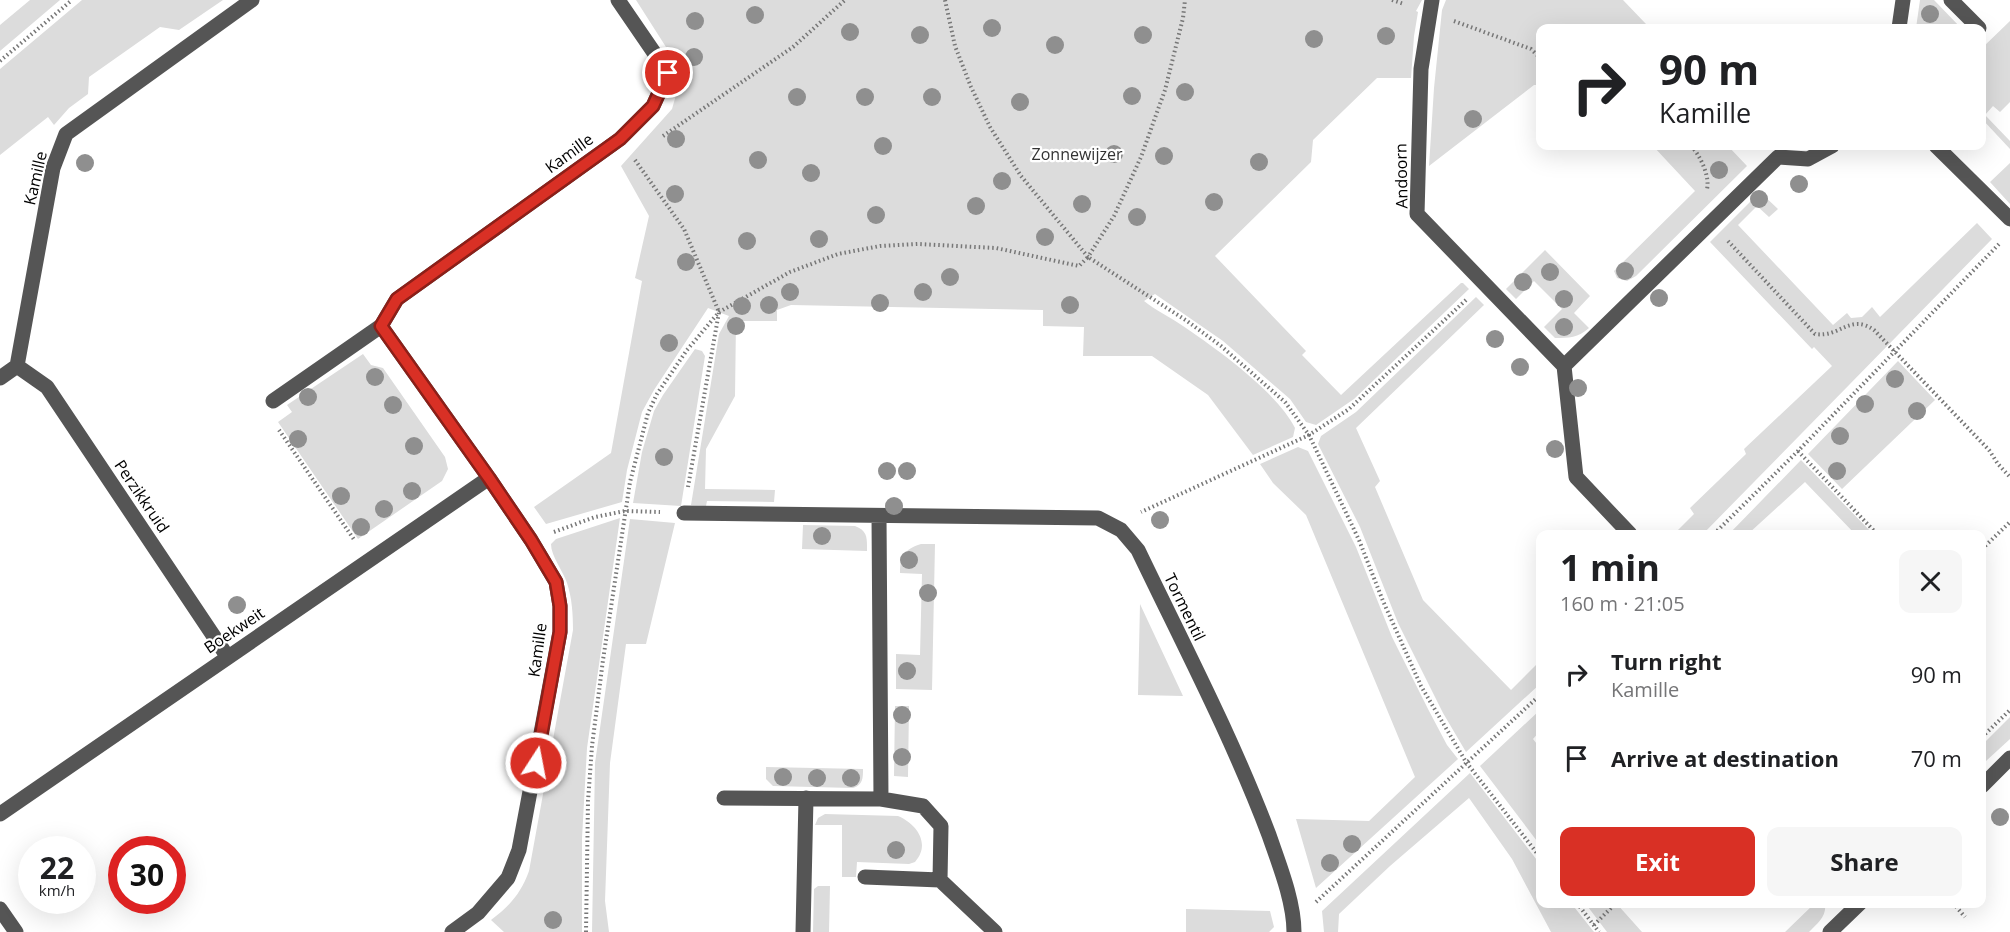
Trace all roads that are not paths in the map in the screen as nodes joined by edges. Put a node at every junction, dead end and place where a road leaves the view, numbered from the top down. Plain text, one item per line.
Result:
1 (252, 0) edge
2 (618, 0) edge
3 (1903, 0) edge
4 (1951, 0) edge
5 (1430, 6) edge
6 (1900, 24) edge
7 (1974, 24) edge
8 (1825, 150) edge
9 (1940, 150) edge
10 (2010, 219) edge
11 (381, 326) junction
12 (17, 366) junction
13 (1564, 366) junction
14 (0, 378) edge
15 (273, 401) dead end
16 (489, 478) junction
17 (684, 513) road end
18 (879, 516) junction
19 (1626, 530) edge
20 (227, 656) junction
21 (2010, 758) edge
22 (1986, 782) edge
23 (724, 798) dead end
24 (806, 798) junction
25 (881, 799) junction
26 (0, 814) edge
27 (865, 877) dead end
28 (940, 880) junction
29 (1855, 908) edge
30 (0, 909) edge
31 (1294, 927) edge
32 (16, 932) edge
33 (452, 932) edge
34 (803, 932) edge
35 (995, 932) edge
36 (1830, 932) edge

1 - 12 street, Kamille
2 - 11 street, Kamille
3 - 6 street
4 - 7 street
5 - 13 street, Andoorn
8 - 13 street
9 - 10 street
11 - 15 street, Kamille
11 - 16 street, Kamille
12 - 14 street
12 - 20 street, Perzikkruid
13 - 19 street
16 - 20 street, Boekweit
16 - 33 street, Kamille
17 - 18 street, Tormentil
18 - 25 street
18 - 31 street, Tormentil
20 - 26 street, Boekweit
21 - 22 street
23 - 24 street
24 - 25 street
24 - 34 street
25 - 28 street
27 - 28 street
28 - 35 street
29 - 36 street
30 - 32 street

